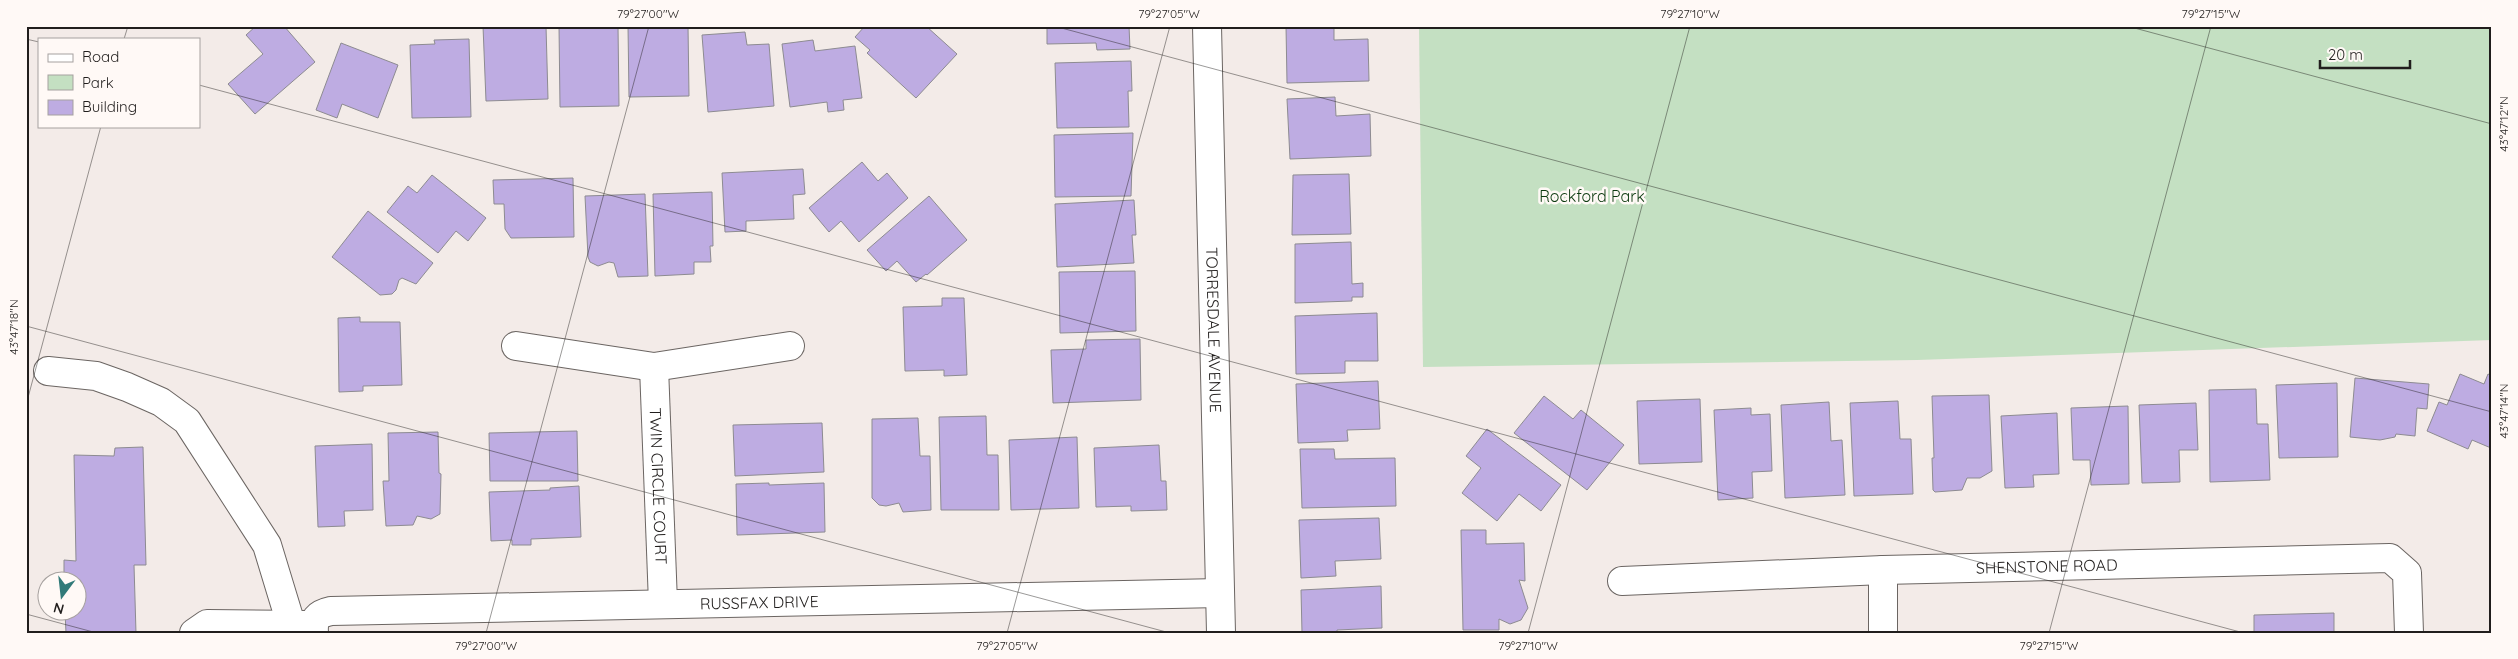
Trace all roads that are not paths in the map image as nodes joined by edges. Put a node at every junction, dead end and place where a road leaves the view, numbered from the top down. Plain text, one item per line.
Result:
1 (1207, 26) edge
2 (516, 346) dead end
3 (790, 346) dead end
4 (654, 367) junction
5 (48, 371) dead end
6 (1883, 570) junction
7 (1622, 581) dead end
8 (1220, 593) junction
9 (664, 604) junction
10 (306, 627) edge
11 (194, 633) edge
12 (1221, 633) edge
13 (1883, 633) edge
14 (2409, 633) edge

1 - 8 street, TORRESDALE AVENUE
2 - 4 street
3 - 4 street
4 - 9 street, TWIN CIRCLE COURT
5 - 10 street
6 - 7 street, SHENSTONE ROAD
6 - 13 street
6 - 14 street, SHENSTONE ROAD
8 - 9 street, RUSSFAX DRIVE
8 - 12 street, TORRESDALE AVENUE
9 - 10 street, RUSSFAX DRIVE
10 - 11 street

